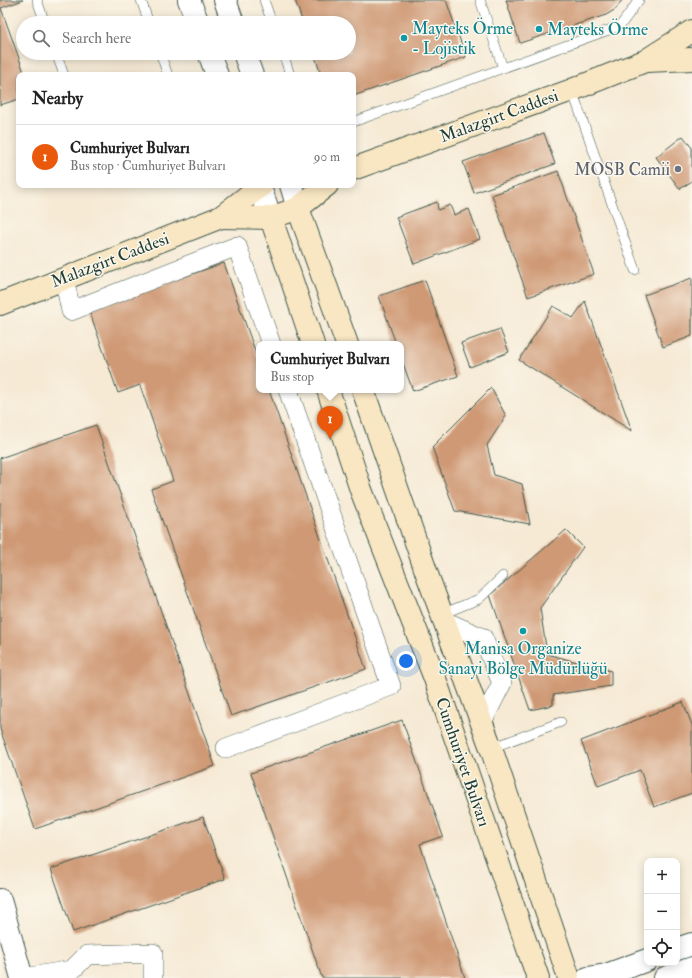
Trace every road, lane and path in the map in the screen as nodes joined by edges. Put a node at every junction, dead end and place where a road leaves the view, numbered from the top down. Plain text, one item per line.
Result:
1 (37, 0) edge
2 (141, 0) edge
3 (189, 0) edge
4 (225, 0) edge
5 (264, 0) edge
6 (480, 0) edge
7 (639, 0) edge
8 (43, 16) edge
9 (147, 16) edge
10 (195, 16) edge
11 (231, 16) edge
12 (270, 16) edge
13 (692, 31) edge
14 (692, 59) edge
15 (59, 60) edge
16 (163, 60) edge
17 (212, 60) edge
18 (247, 60) edge
19 (285, 60) edge
20 (645, 61) junction
21 (503, 68) junction
22 (63, 72) edge
23 (167, 72) edge
24 (216, 72) edge
25 (251, 72) edge
26 (289, 72) edge
27 (572, 90) junction
28 (356, 121) edge
29 (356, 168) edge
30 (256, 188) edge
31 (261, 188) edge
32 (292, 188) edge
33 (323, 188) edge
34 (298, 208) junction
35 (221, 217) junction
36 (271, 218) junction
37 (635, 270) dead end
38 (64, 278) junction
39 (0, 304) edge
40 (271, 341) edge
41 (312, 341) edge
42 (346, 341) edge
43 (289, 393) edge
44 (329, 393) edge
45 (364, 393) edge
46 (503, 576) dead end
47 (443, 618) junction
48 (482, 722) junction
49 (561, 722) dead end
50 (226, 748) dead end
51 (491, 748) junction
52 (0, 900) edge
53 (692, 944) edge
54 (680, 948) edge
55 (644, 961) edge
56 (692, 968) edge
57 (72, 974) edge
58 (576, 977) edge
59 (22, 978) edge
60 (153, 978) edge
61 (539, 978) edge
62 (665, 978) edge

1 - 8 lane
2 - 9 lane
3 - 10 street
4 - 11 street
5 - 12 lane
6 - 21 lane
7 - 21 lane
13 - 20 main road
14 - 20 main road
15 - 22 lane
16 - 23 lane
17 - 24 street
18 - 25 street
19 - 26 lane
20 - 27 main road, Malazgirt Caddesi
21 - 28 lane
27 - 29 main road, Malazgirt Caddesi
27 - 37 lane
30 - 35 main road
31 - 36 street
32 - 34 street
33 - 34 main road
34 - 36 main road
34 - 42 main road
35 - 36 main road
35 - 38 main road, Malazgirt Caddesi
36 - 41 main road
38 - 39 main road, Malazgirt Caddesi
38 - 40 street
43 - 50 street
44 - 61 main road, Cumhuriyet Bulvarı
45 - 47 main road, Cumhuriyet Bulvarı
46 - 47 lane
47 - 48 main road, Cumhuriyet Bulvarı
47 - 48 street
48 - 51 main road, Cumhuriyet Bulvarı
49 - 51 lane
51 - 58 main road, Cumhuriyet Bulvarı
52 - 59 street
53 - 54 street
55 - 58 street
56 - 62 street
57 - 59 street
57 - 60 street
58 - 61 main road

